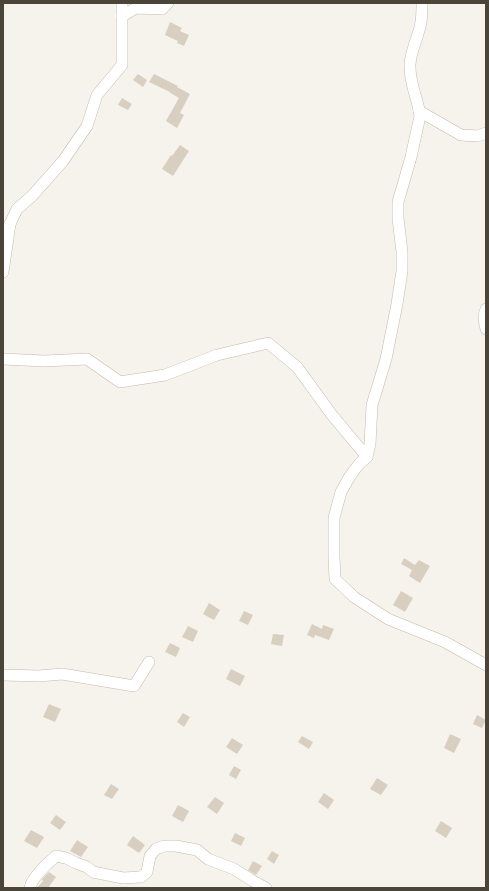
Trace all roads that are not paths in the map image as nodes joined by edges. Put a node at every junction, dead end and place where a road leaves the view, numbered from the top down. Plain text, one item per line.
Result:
1 (122, 3) edge
2 (168, 3) edge
3 (422, 3) edge
4 (122, 16) junction
5 (419, 110) junction
6 (486, 133) edge
7 (6, 228) edge
8 (3, 272) edge
9 (486, 309) edge
10 (486, 329) edge
11 (3, 359) edge
12 (367, 457) junction
13 (149, 662) dead end
14 (486, 665) edge
15 (3, 675) edge
16 (30, 888) edge
17 (266, 888) edge

1 - 4 street
2 - 4 street
3 - 5 street
4 - 7 street
5 - 6 street
5 - 12 street
7 - 8 street
9 - 10 street
11 - 12 street
12 - 14 street
13 - 15 street
16 - 17 street

